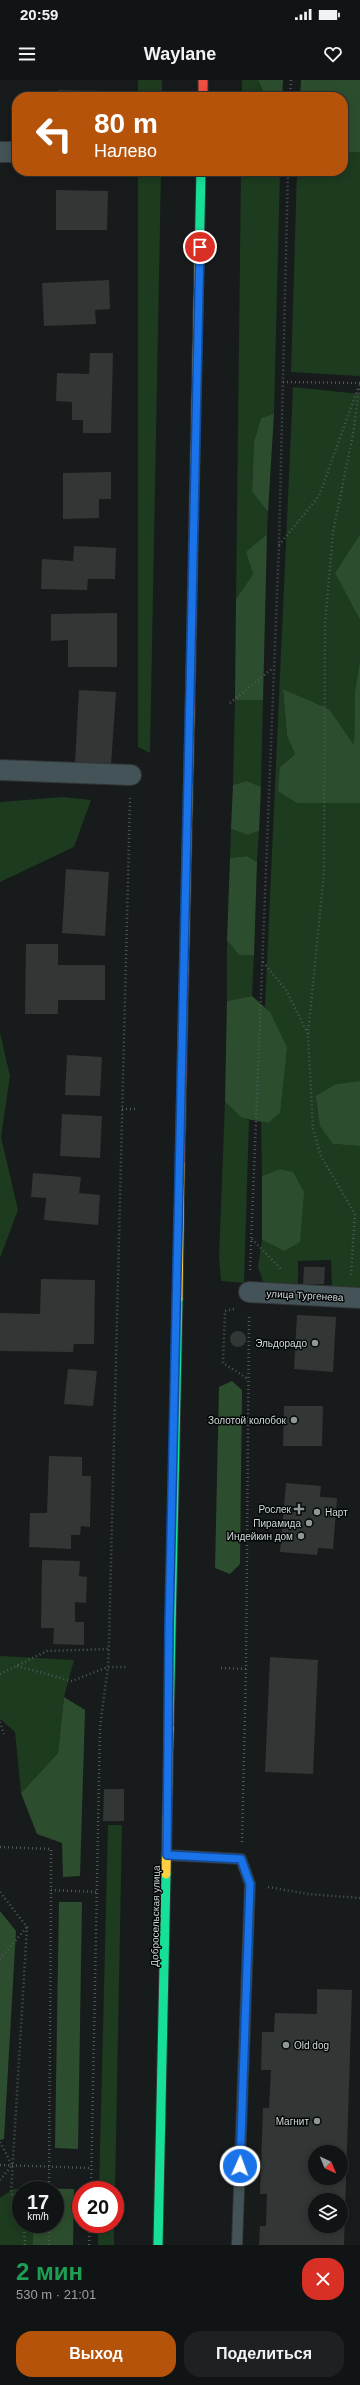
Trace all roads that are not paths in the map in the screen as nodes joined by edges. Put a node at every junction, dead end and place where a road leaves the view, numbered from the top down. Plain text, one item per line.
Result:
1 (203, 80) edge
2 (203, 92) edge
3 (0, 152) edge
4 (12, 152) edge
5 (201, 176) edge
6 (0, 770) edge
7 (131, 775) road end
8 (356, 1297) edge
9 (249, 1298) road end
10 (167, 1855) junction
11 (158, 2245) edge
12 (237, 2245) edge

1 - 2 main road
3 - 4 street
5 - 10 main road, Добросельская улица
6 - 7 street
8 - 9 street, улица Тургенева
10 - 11 main road, Добросельская улица
10 - 12 lane

